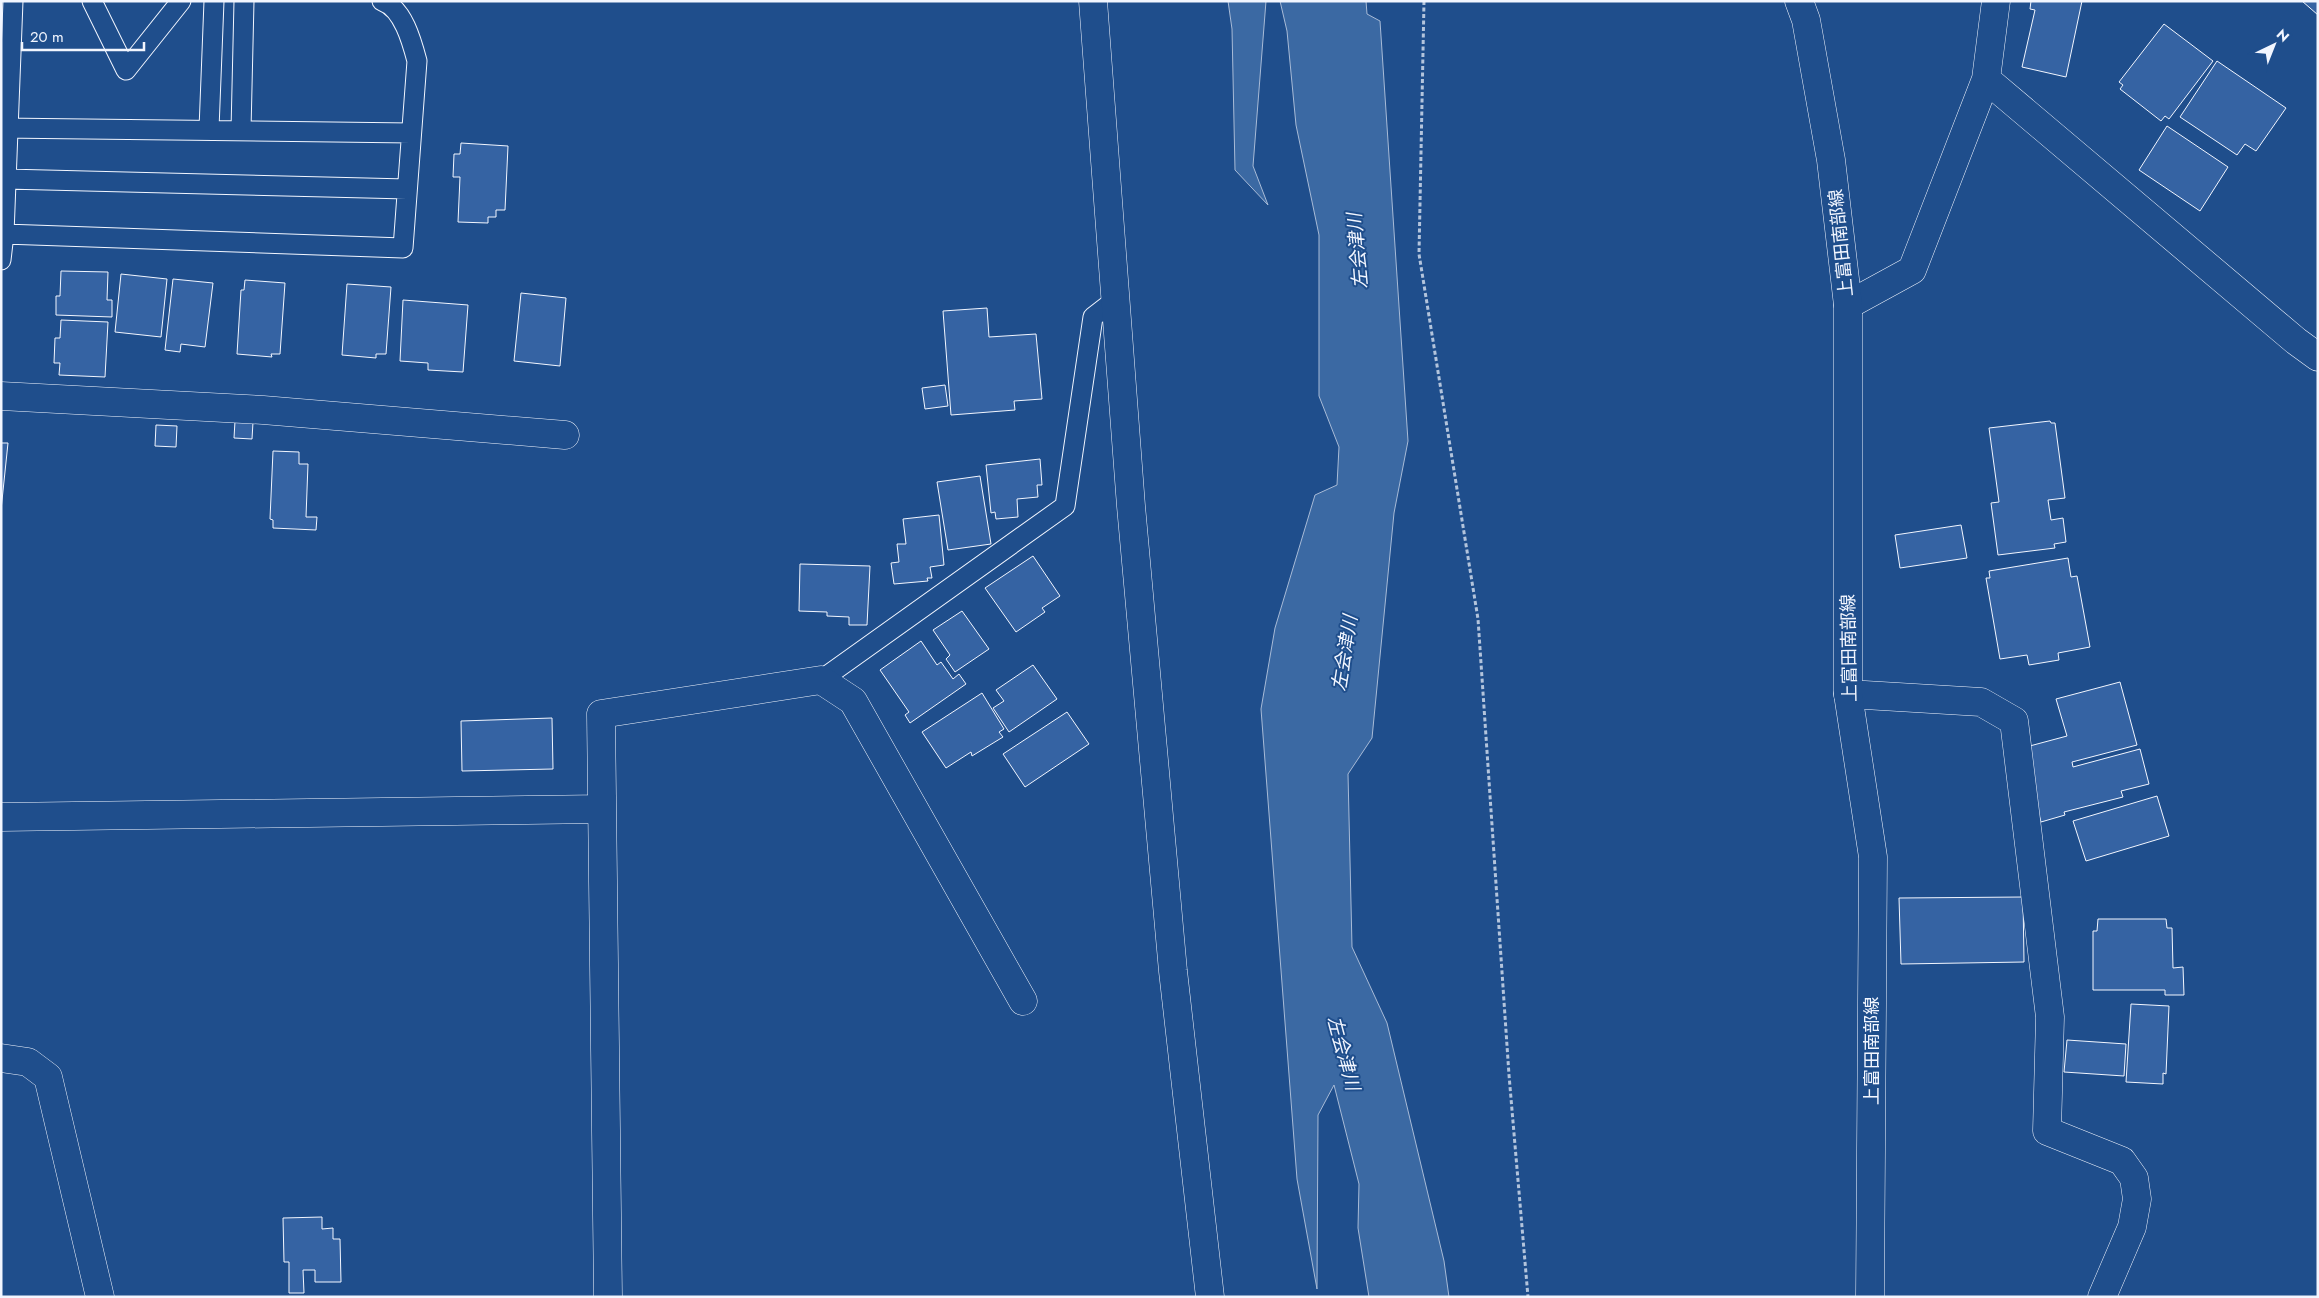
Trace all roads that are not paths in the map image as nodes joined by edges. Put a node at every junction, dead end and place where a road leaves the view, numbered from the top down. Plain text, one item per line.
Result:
1 (12, 1) edge
2 (92, 1) edge
3 (181, 1) edge
4 (214, 1) edge
5 (244, 1) edge
6 (382, 1) edge
7 (1093, 1) edge
8 (1799, 1) edge
9 (1996, 1) edge
10 (1986, 79) junction
11 (4, 128) edge
12 (209, 129) junction
13 (241, 130) junction
14 (412, 134) junction
15 (6, 179) junction
16 (407, 189) junction
17 (3, 235) edge
18 (1, 260) edge
19 (1115, 300) junction
20 (1848, 305) junction
21 (2318, 356) edge
22 (1, 396) edge
23 (565, 435) dead end
24 (821, 680) junction
25 (1848, 694) junction
26 (602, 809) junction
27 (1, 817) edge
28 (1023, 1000) dead end
29 (1, 1058) edge
30 (100, 1297) edge
31 (608, 1297) edge
32 (1210, 1297) edge
33 (1870, 1297) edge
34 (2102, 1297) edge

1 - 11 lane
2 - 3 lane
4 - 12 lane
5 - 13 lane
6 - 14 lane
7 - 19 street
8 - 20 street, 上富田南部線
9 - 10 street
10 - 20 street
10 - 21 street
11 - 12 lane
11 - 15 lane
12 - 13 lane
13 - 14 lane
14 - 16 lane
15 - 16 lane
15 - 17 lane
16 - 17 lane
17 - 18 lane
19 - 24 lane
19 - 32 street
20 - 25 street, 上富田南部線
22 - 23 street
24 - 26 street
24 - 28 street
25 - 33 street, 上富田南部線
25 - 34 street
26 - 27 street
26 - 31 street
29 - 30 street

